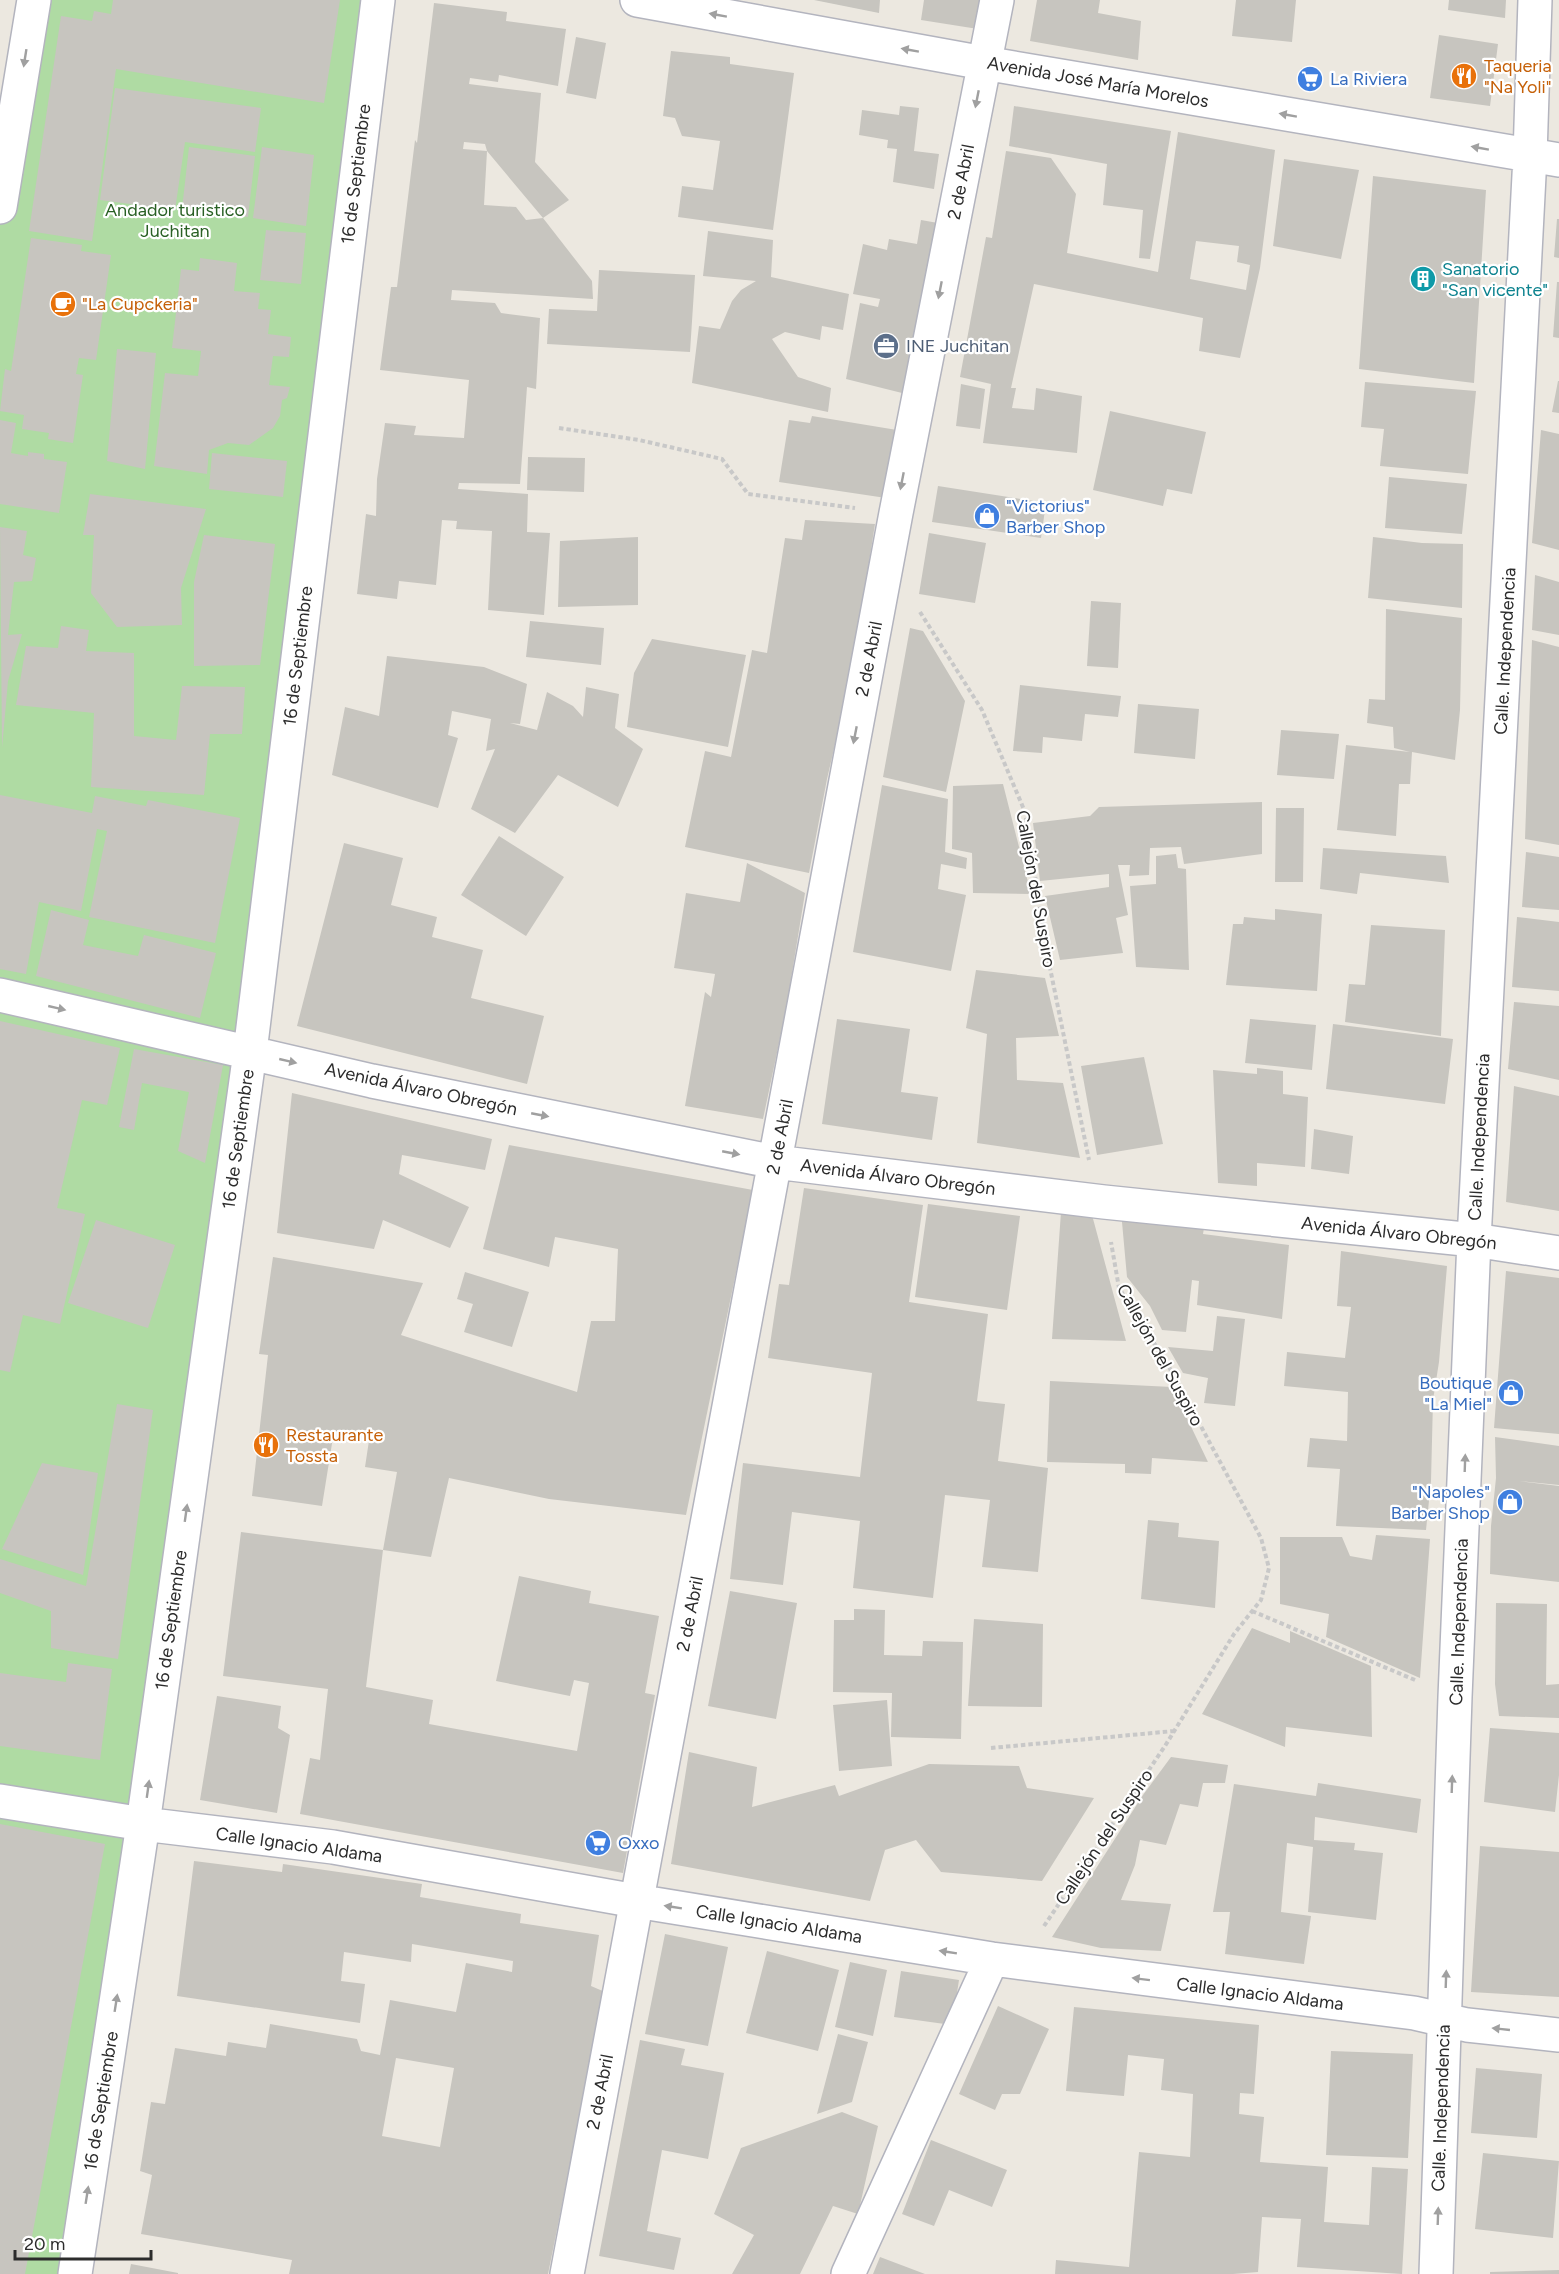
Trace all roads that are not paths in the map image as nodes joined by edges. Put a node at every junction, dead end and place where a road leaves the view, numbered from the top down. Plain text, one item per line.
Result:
1 (34, 0) edge
2 (378, 0) edge
3 (638, 0) edge
4 (996, 0) edge
5 (1535, 0) edge
6 (1546, 37) edge
7 (984, 63) junction
8 (1545, 158) edge
9 (0, 207) edge
10 (0, 995) edge
11 (250, 1052) junction
12 (775, 1162) junction
13 (1474, 1240) junction
14 (1559, 1253) edge
15 (0, 1801) edge
16 (143, 1824) junction
17 (636, 1901) junction
18 (1008, 1961) junction
19 (1444, 2020) junction
20 (1559, 2035) edge
21 (75, 2274) edge
22 (567, 2274) edge
23 (848, 2274) edge
24 (1436, 2274) edge

1 -> 9 street
2 - 11 street, 16 de Septiembre
7 -> 3 street, Avenida José María Morelos
4 - 7 street, 2 de Abril
5 - 6 street, Calle. Independencia
6 - 8 street, Calle. Independencia
8 -> 7 street, Avenida José María Morelos
7 -> 12 street, 2 de Abril
8 - 13 street, Calle. Independencia
10 -> 11 street, Avenida Álvaro Obregón
11 -> 12 street, Avenida Álvaro Obregón
16 -> 11 street, 16 de Septiembre
12 - 13 street, Avenida Álvaro Obregón
12 - 17 street, 2 de Abril
13 - 14 street, Avenida Álvaro Obregón
19 -> 13 street, Calle. Independencia
15 - 16 street, Calle Ignacio Aldama
16 - 17 street, Calle Ignacio Aldama
21 -> 16 street, 16 de Septiembre
18 -> 17 street, Calle Ignacio Aldama
17 - 22 street, 2 de Abril
19 -> 18 street, Calle Ignacio Aldama
18 - 23 street
20 -> 19 street, Calle Ignacio Aldama
24 -> 19 street, Calle. Independencia

